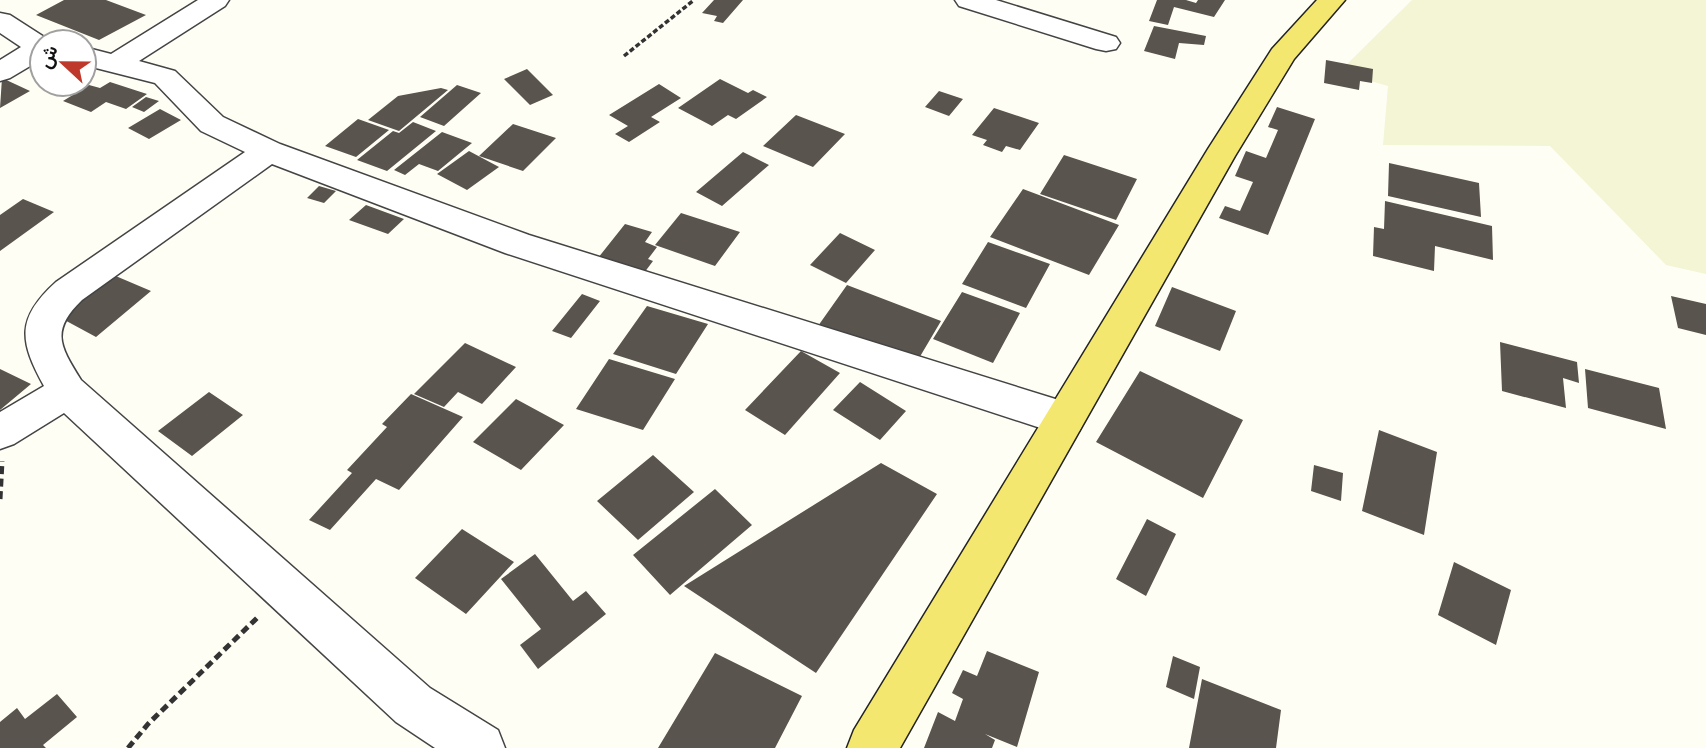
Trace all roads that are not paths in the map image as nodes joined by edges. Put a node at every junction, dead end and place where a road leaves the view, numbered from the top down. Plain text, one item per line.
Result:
1 (216, 0) edge
2 (968, 0) edge
3 (1332, 0) edge
4 (0, 21) edge
5 (28, 39) edge
6 (1106, 43) dead end
7 (28, 56) edge
8 (98, 60) edge
9 (117, 63) junction
10 (0, 72) edge
11 (270, 151) junction
12 (67, 391) junction
13 (1065, 419) junction
14 (0, 432) edge
15 (480, 748) edge
16 (872, 748) edge

1 - 9 street
2 - 6 street
3 - 13 main road
4 - 5 street
7 - 10 street
8 - 9 street
9 - 11 street
11 - 12 street
11 - 13 street
12 - 14 street
12 - 15 street
13 - 16 main road

